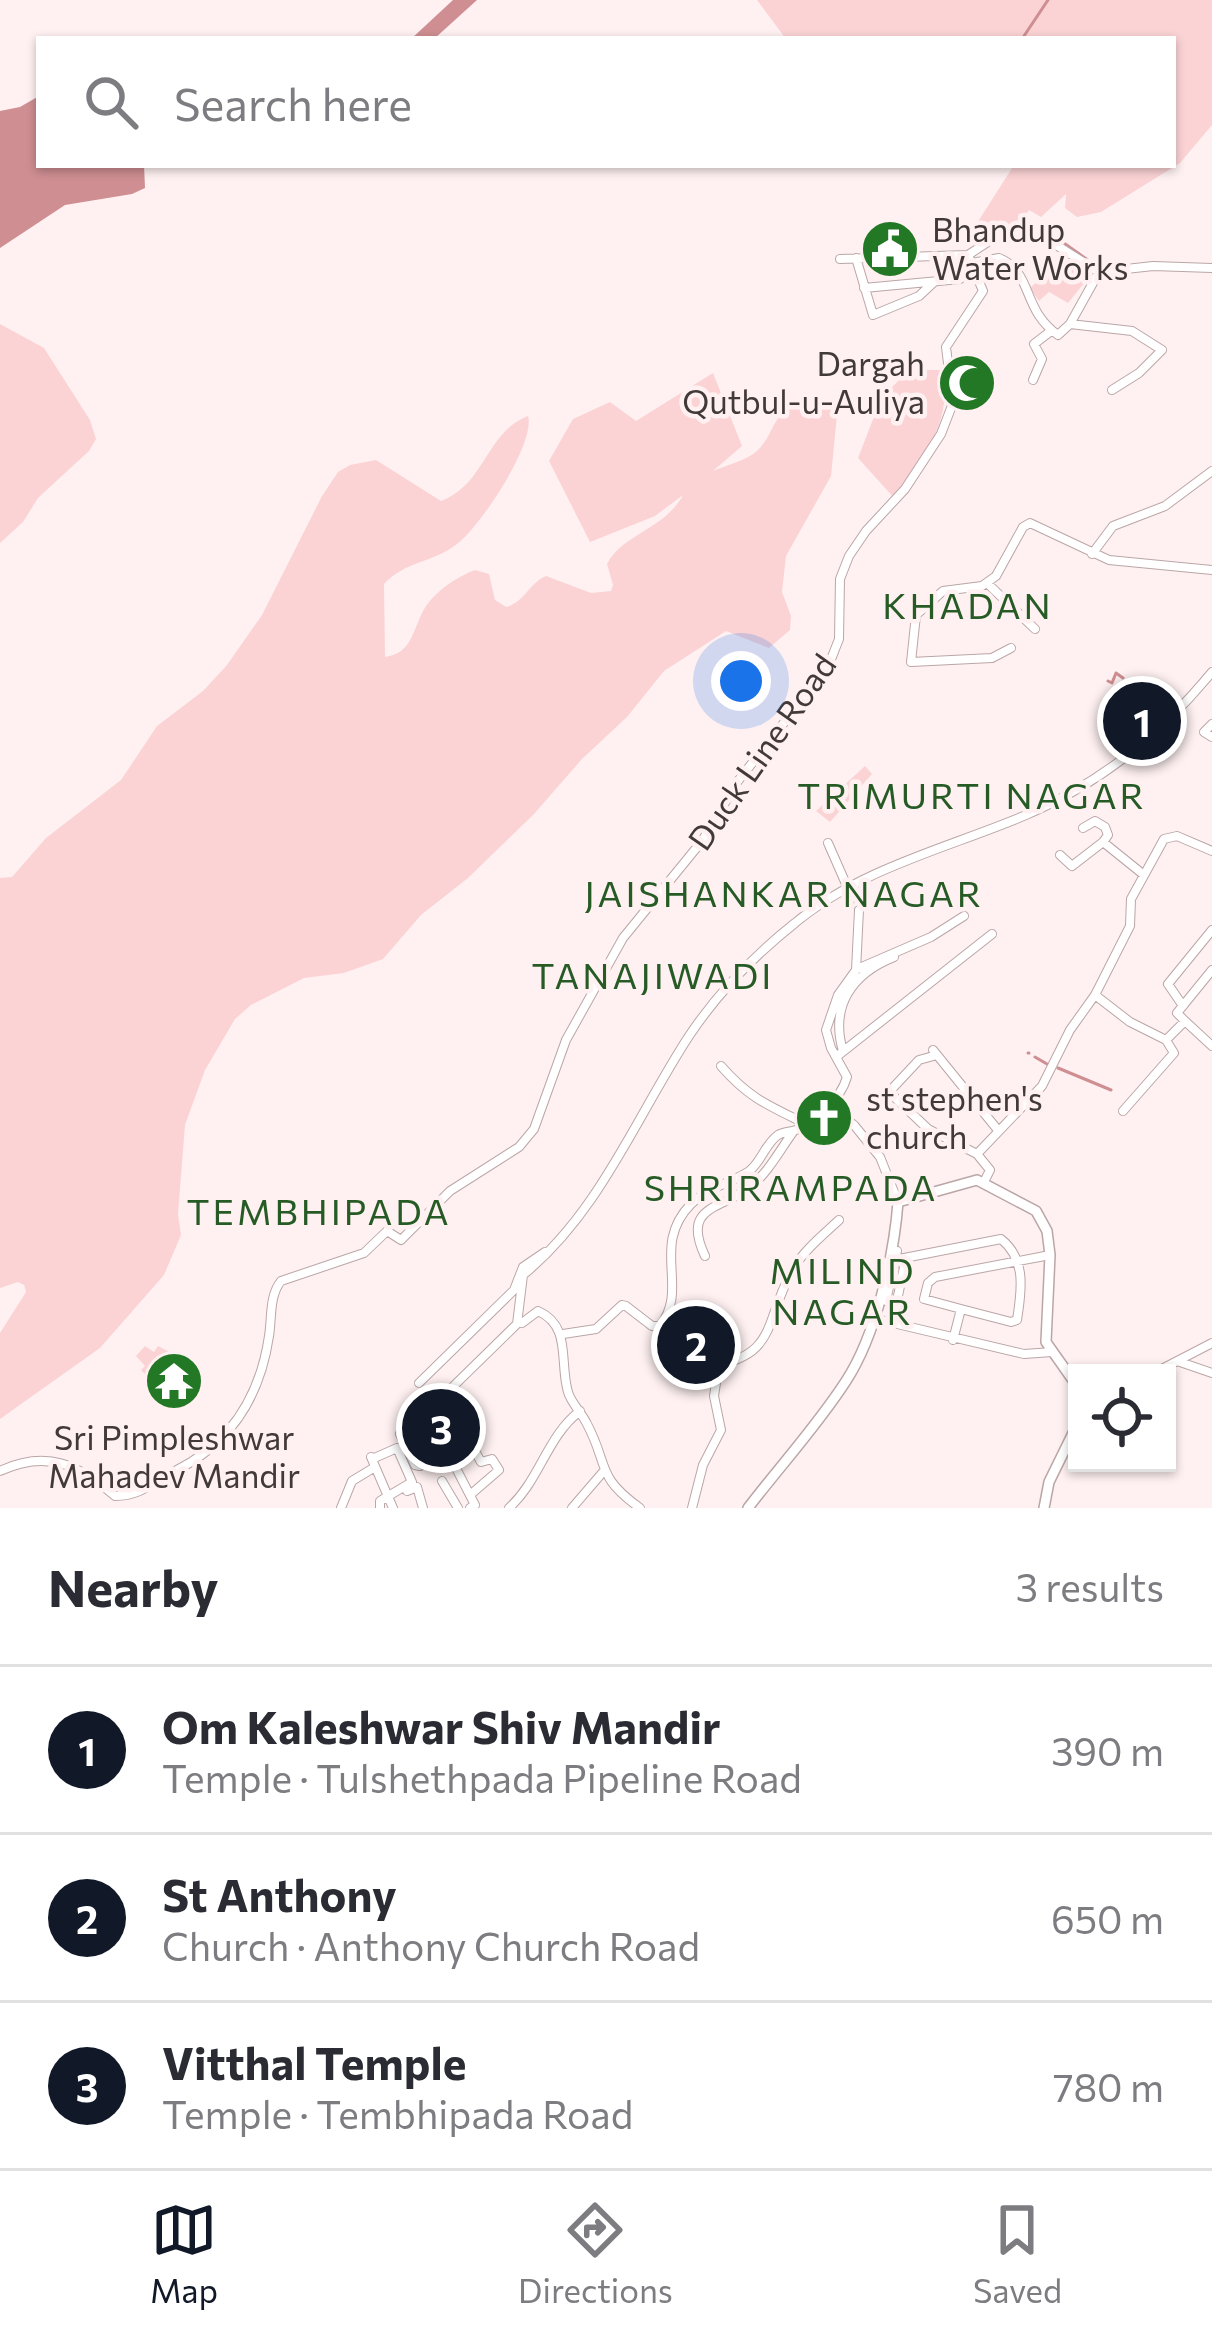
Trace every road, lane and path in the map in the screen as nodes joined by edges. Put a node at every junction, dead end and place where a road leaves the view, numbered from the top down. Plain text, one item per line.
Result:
1 (856, 258) junction
2 (841, 259) dead end
3 (970, 259) junction
4 (1212, 268) edge
5 (1099, 272) junction
6 (960, 279) dead end
7 (934, 282) junction
8 (891, 286) junction
9 (864, 288) junction
10 (895, 307) junction
11 (1070, 324) junction
12 (1051, 331) junction
13 (1033, 380) dead end
14 (1112, 390) dead end
15 (1212, 471) edge
16 (1091, 554) junction
17 (1212, 570) edge
18 (987, 583) junction
19 (1036, 629) dead end
20 (1011, 648) dead end
21 (1212, 672) edge
22 (1212, 724) edge
23 (1212, 736) edge
24 (1083, 828) dead end
25 (1103, 842) junction
26 (828, 843) dead end
27 (1212, 851) edge
28 (1060, 855) dead end
29 (1144, 875) junction
30 (829, 898) junction
31 (859, 910) tunnel mouth
32 (964, 916) dead end
33 (1212, 930) edge
34 (992, 934) dead end
35 (894, 957) dead end
36 (856, 970) junction
37 (1212, 970) edge
38 (1095, 995) junction
39 (1183, 1006) junction
40 (1185, 1021) junction
41 (1166, 1040) junction
42 (1212, 1046) edge
43 (840, 1054) junction
44 (721, 1066) dead end
45 (830, 1107) junction
46 (1123, 1111) dead end
47 (806, 1123) junction
48 (997, 1129) junction
49 (794, 1131) junction
50 (977, 1154) junction
51 (984, 1182) junction
52 (898, 1202) junction
53 (839, 1220) dead end
54 (550, 1250) junction
55 (705, 1256) dead end
56 (1051, 1256) junction
57 (897, 1257) junction
58 (1019, 1261) junction
59 (961, 1309) junction
60 (872, 1318) junction
61 (892, 1324) junction
62 (661, 1327) junction
63 (563, 1334) junction
64 (953, 1340) junction
65 (1212, 1343) edge
66 (494, 1348) junction
67 (1052, 1352) junction
68 (1178, 1362) junction
69 (1174, 1364) edge
70 (706, 1368) junction
71 (1212, 1373) edge
72 (1068, 1374) edge
73 (419, 1384) dead end
74 (580, 1411) junction
75 (424, 1419) junction
76 (1068, 1443) edge
77 (444, 1453) junction
78 (372, 1463) junction
79 (0, 1471) edge
80 (603, 1472) junction
81 (442, 1481) dead end
82 (390, 1502) edge
83 (473, 1504) edge
84 (341, 1508) edge
85 (423, 1508) edge
86 (458, 1508) edge
87 (508, 1508) edge
88 (572, 1508) edge
89 (640, 1508) edge
90 (692, 1508) edge
91 (748, 1508) edge
92 (1044, 1508) edge

1 - 2 street
1 - 3 street
1 - 9 street
3 - 5 street
3 - 12 street
3 - 79 street, Duck Line Road
4 - 5 street
5 - 11 street
6 - 7 street
7 - 8 street
7 - 10 street
8 - 9 street
8 - 10 street
9 - 10 street
11 - 12 street
11 - 14 street
12 - 13 street
15 - 16 street
16 - 17 street
16 - 18 street
18 - 19 street
18 - 20 street
21 - 30 street
22 - 23 street
24 - 25 street
25 - 28 street
25 - 29 street
26 - 30 street
27 - 29 street
29 - 38 street
30 - 54 street
31 - 36 street
32 - 36 street
33 - 39 street
34 - 43 street
35 - 43 street
36 - 43 street
37 - 39 street
38 - 41 street
38 - 48 street
39 - 40 street
40 - 41 street
40 - 42 street
41 - 46 street
43 - 45 street
44 - 47 street
45 - 47 street
45 - 52 street
47 - 49 street
48 - 50 street
48 - 50 street
49 - 55 street
49 - 62 street
50 - 51 street
51 - 52 street
51 - 56 street
52 - 57 street
53 - 70 street
54 - 66 street
54 - 73 street
56 - 58 street
56 - 67 street
57 - 58 street
57 - 60 street
57 - 61 street
58 - 59 street
58 - 59 street
59 - 64 street
60 - 61 street
60 - 91 street
61 - 64 street
62 - 63 street
62 - 70 street
63 - 66 street
63 - 74 street
64 - 67 street
65 - 68 street
66 - 75 street
67 - 72 street
68 - 69 street
68 - 71 street
70 - 90 street
74 - 80 street
74 - 87 street
75 - 77 street
75 - 77 street
76 - 92 street
77 - 83 street
77 - 83 street
78 - 82 street
78 - 82 street
78 - 84 street
80 - 88 street
80 - 89 street
81 - 86 street
82 - 85 street

